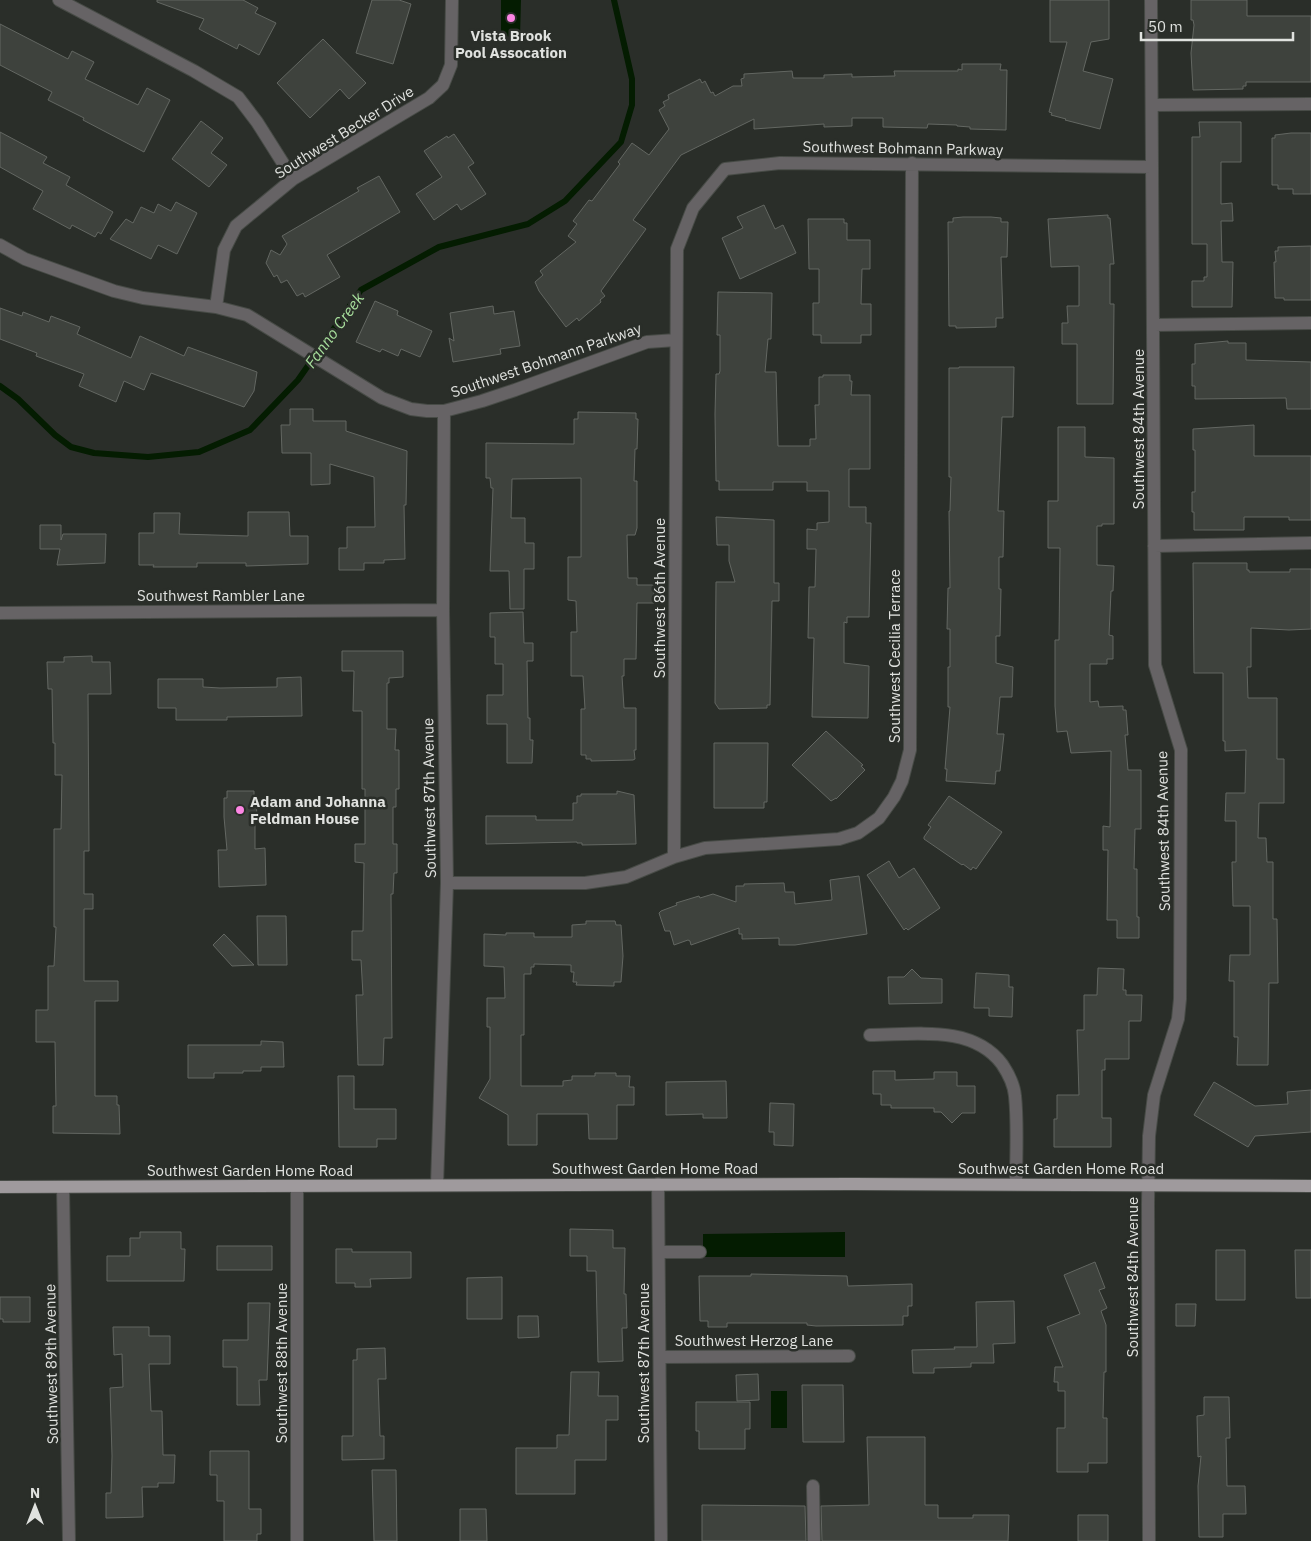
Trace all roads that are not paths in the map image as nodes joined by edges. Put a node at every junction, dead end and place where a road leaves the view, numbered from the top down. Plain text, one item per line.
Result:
1 (59, 0) edge
2 (452, 0) edge
3 (1151, 0) edge
4 (1311, 104) edge
5 (1152, 105) junction
6 (912, 163) junction
7 (1152, 167) junction
8 (293, 179) junction
9 (0, 245) edge
10 (216, 307) junction
11 (1310, 323) edge
12 (1153, 325) junction
13 (676, 340) junction
14 (444, 411) junction
15 (1311, 543) edge
16 (1154, 546) junction
17 (443, 610) junction
18 (0, 613) edge
19 (674, 857) junction
20 (447, 883) junction
21 (870, 1035) dead end
22 (658, 1184) junction
23 (1016, 1184) junction
24 (437, 1185) junction
25 (1148, 1185) junction
26 (297, 1186) junction
27 (1311, 1186) edge
28 (0, 1187) edge
29 (63, 1187) junction
30 (659, 1252) junction
31 (700, 1252) dead end
32 (849, 1356) dead end
33 (660, 1357) junction
34 (813, 1486) dead end
35 (69, 1541) edge
36 (297, 1541) edge
37 (661, 1541) edge
38 (814, 1541) edge
39 (1149, 1541) edge

1 - 8 street
2 - 8 street, Southwest Becker Drive
3 - 5 street, Southwest 84th Avenue
4 - 5 street
5 - 7 street, Southwest 84th Avenue
6 - 7 street, Southwest Bohmann Parkway
6 - 13 street, Southwest Bohmann Parkway
6 - 19 street, Southwest Cecilia Terrace
7 - 12 street, Southwest 84th Avenue
8 - 10 street, Southwest Becker Drive
9 - 10 street, Southwest Bohmann Parkway
10 - 14 street, Southwest Bohmann Parkway
11 - 12 street
12 - 16 street, Southwest 84th Avenue
13 - 14 street, Southwest Bohmann Parkway
13 - 19 street, Southwest 86th Avenue
14 - 17 street, Southwest 87th Avenue
15 - 16 street
16 - 25 street, Southwest 84th Avenue
17 - 18 street, Southwest Rambler Lane
17 - 20 street, Southwest 87th Avenue
19 - 20 street, Southwest Cecilia Terrace
20 - 24 street, Southwest 87th Avenue
21 - 23 street
22 - 23 main road, Southwest Garden Home Road
22 - 24 main road, Southwest Garden Home Road
22 - 30 street, Southwest 87th Avenue
23 - 25 main road, Southwest Garden Home Road
24 - 26 main road, Southwest Garden Home Road
25 - 27 main road, Southwest Garden Home Road
25 - 39 street, Southwest 84th Avenue
26 - 29 main road, Southwest Garden Home Road
26 - 36 street, Southwest 88th Avenue
28 - 29 main road, Southwest Garden Home Road
29 - 35 street, Southwest 89th Avenue
30 - 31 street
30 - 33 street, Southwest 87th Avenue
32 - 33 street, Southwest Herzog Lane
33 - 37 street, Southwest 87th Avenue
34 - 38 street

